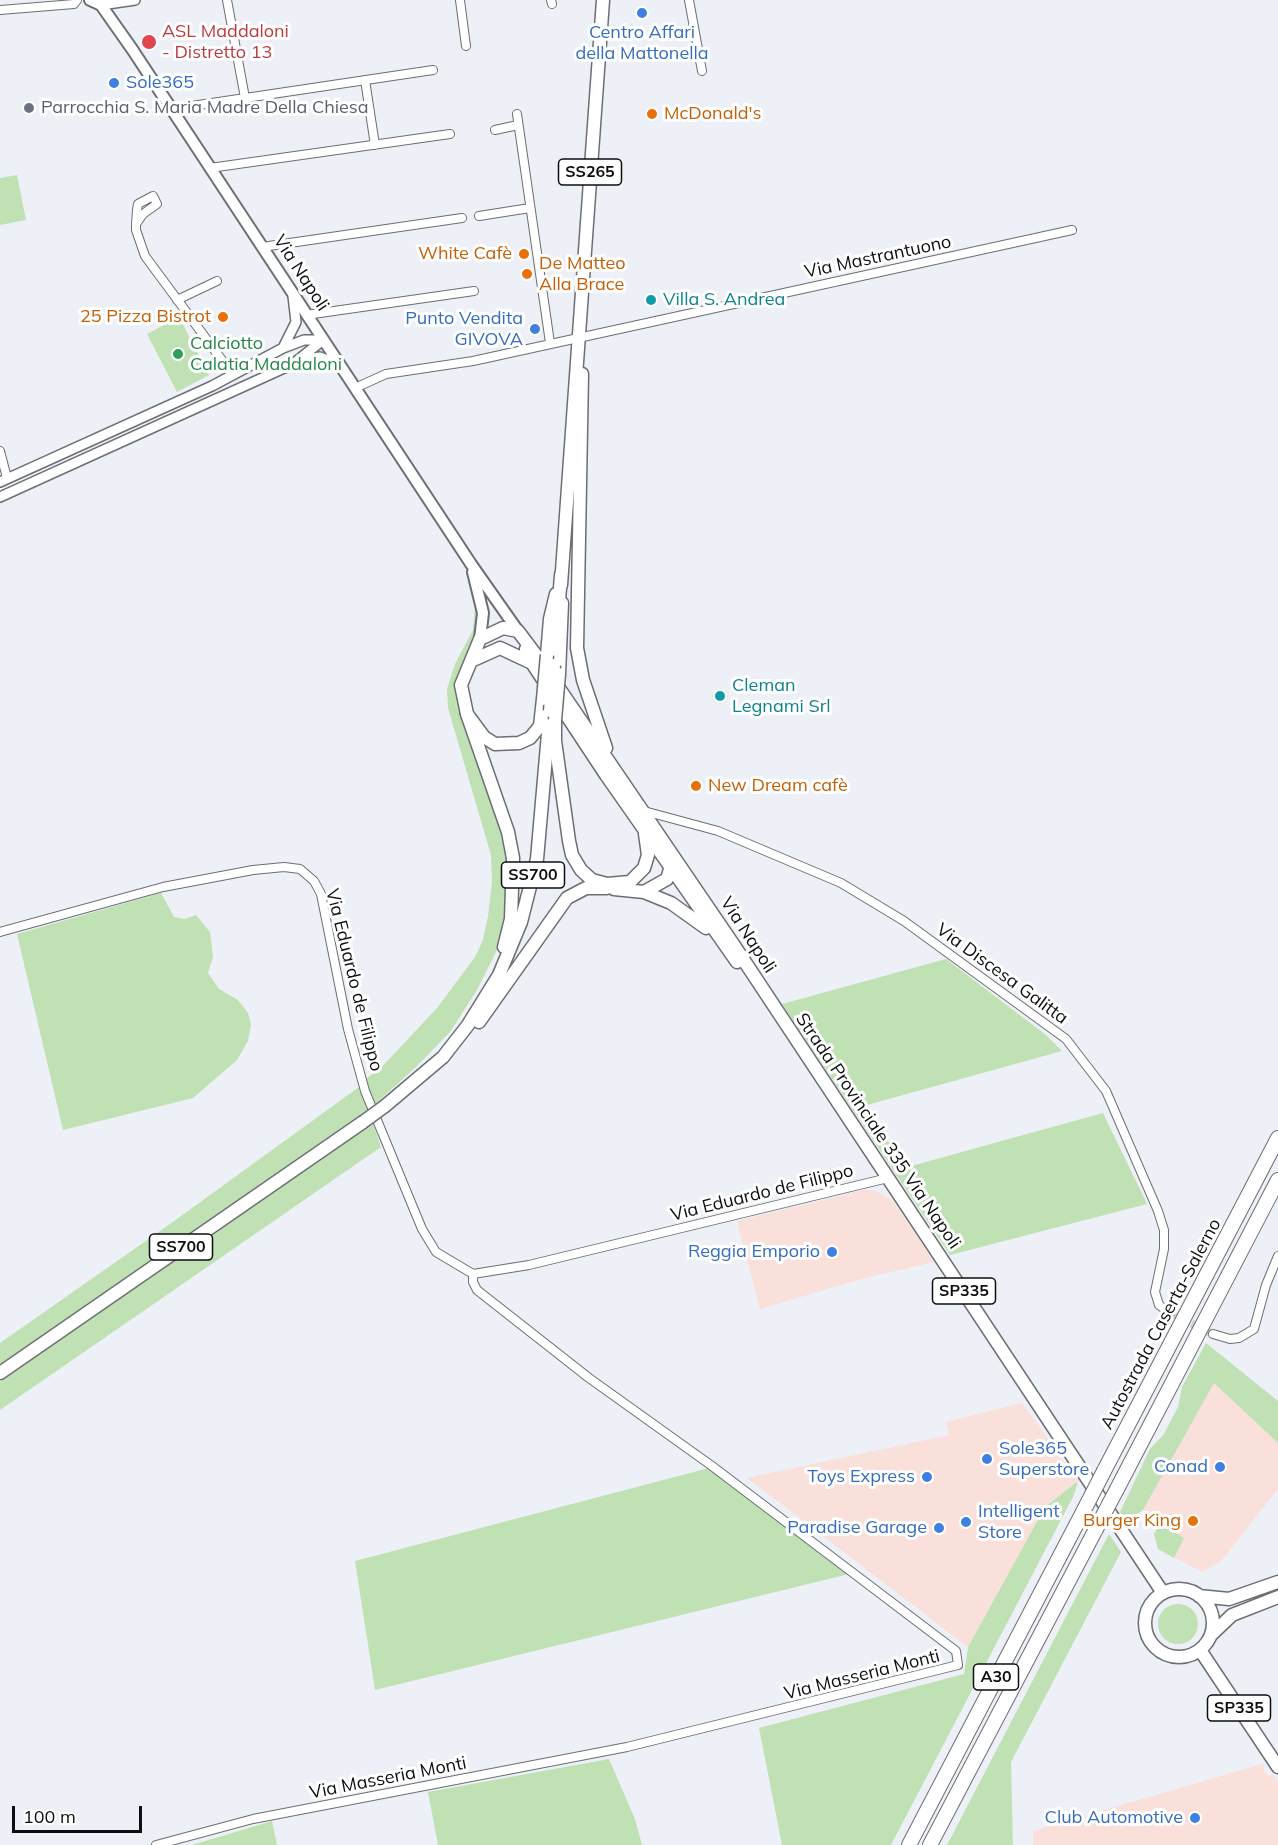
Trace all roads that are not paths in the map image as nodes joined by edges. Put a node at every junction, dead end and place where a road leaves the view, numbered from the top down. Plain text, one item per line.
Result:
1 (77, 0) edge
2 (90, 0) edge
3 (135, 0) edge
4 (227, 0) edge
5 (459, 0) edge
6 (603, 0) edge
7 (689, 0) edge
8 (59, 3) edge
9 (101, 4) junction
10 (0, 10) edge
11 (466, 46) dead end
12 (433, 70) dead end
13 (702, 71) dead end
14 (365, 80) junction
15 (245, 98) junction
16 (173, 111) junction
17 (517, 114) dead end
18 (518, 125) junction
19 (495, 130) dead end
20 (450, 134) dead end
21 (375, 145) junction
22 (210, 168) junction
23 (530, 208) junction
24 (479, 216) dead end
25 (462, 218) dead end
26 (136, 224) dead end
27 (1072, 230) dead end
28 (262, 247) junction
29 (217, 281) dead end
30 (474, 291) dead end
31 (292, 293) junction
32 (177, 300) junction
33 (306, 315) junction
34 (323, 339) junction
35 (578, 341) junction
36 (550, 343) junction
37 (284, 348) junction
38 (293, 364) junction
39 (340, 365) junction
40 (233, 375) junction
41 (355, 388) junction
42 (85, 444) junction
43 (0, 451) edge
44 (89, 455) junction
45 (4, 480) edge
46 (0, 497) edge
47 (471, 564) junction
48 (518, 631) junction
49 (480, 639) junction
50 (500, 648) junction
51 (471, 661) junction
52 (532, 663) junction
53 (554, 665) junction
54 (467, 714) junction
55 (553, 715) junction
56 (614, 769) junction
57 (628, 789) junction
58 (642, 811) junction
59 (644, 830) junction
60 (671, 870) junction
61 (644, 892) junction
62 (0, 932) edge
63 (728, 951) junction
64 (762, 990) junction
65 (468, 1025) junction
66 (454, 1044) junction
67 (1278, 1138) edge
68 (888, 1178) junction
69 (1278, 1180) edge
70 (1278, 1256) edge
71 (474, 1274) junction
72 (1170, 1313) tunnel mouth
73 (1213, 1334) tunnel mouth
74 (0, 1373) edge
75 (1278, 1582) edge
76 (1163, 1593) junction
77 (1199, 1596) junction
78 (1278, 1597) edge
79 (1210, 1636) junction
80 (1200, 1650) junction
81 (1278, 1767) edge
82 (156, 1845) edge
83 (909, 1845) edge
84 (930, 1845) edge

1 - 8 street
2 - 9 main road
3 - 9 street
4 - 15 street
5 - 11 street
6 - 35 main road, SS265
7 - 13 street
8 - 10 street
9 - 16 main road, Via Napoli
12 - 14 street
14 - 15 street
14 - 21 street
15 - 16 street
16 - 22 main road, Via Napoli
17 - 18 street
18 - 19 street
18 - 23 street
20 - 21 street
21 - 22 street
22 - 28 main road, Via Napoli
23 - 24 street
23 - 36 street
25 - 28 street
26 - 32 street
27 - 35 street, Via Mastrantuono
28 - 31 main road, Via Napoli
29 - 32 street
30 - 33 street
31 - 33 main road, Via Napoli
31 - 37 street
32 - 40 street
33 - 34 main road, Via Napoli
34 - 37 street
34 - 38 street
34 - 39 main road, Via Napoli
35 - 36 street, Via Mastrantuono
35 - 53 main road, SS700
35 - 56 main road
36 - 41 street, Via Mastrantuono
37 - 40 street
38 - 39 street
38 - 44 street
39 - 41 main road, Via Napoli
40 - 42 street
41 - 47 main road, Via Napoli
42 - 44 street
42 - 45 street
43 - 45 street
44 - 46 street
47 - 48 main road, Via Napoli
47 - 49 main road
48 - 49 main road
48 - 50 main road
48 - 52 main road, Via Napoli
48 - 56 main road, Via Napoli
49 - 51 main road
50 - 51 main road
50 - 52 main road
51 - 54 main road
52 - 59 main road, Via Napoli
53 - 54 main road, bridge
53 - 55 main road, SS700, bridge
54 - 65 main road
55 - 59 main road
55 - 65 main road, SS700
56 - 57 main road, Via Napoli
57 - 58 main road, Via Napoli
57 - 60 main road
58 - 64 main road, Via Napoli
58 - 72 street, Via Discesa Galitta
59 - 60 main road, Via Napoli
60 - 61 main road
60 - 63 main road, Via Napoli
61 - 63 main road
61 - 66 main road
62 - 71 street, Via Eduardo de Filippo
63 - 64 main road, Via Napoli
64 - 68 main road, Strada Provinciale 335 Via Napoli / SP335
65 - 66 main road, SS700
66 - 74 main road, SS700, bridge
67 - 83 highway, Autostrada Caserta-Salerno / A30, bridge
68 - 71 street, Via Eduardo de Filippo
68 - 76 main road, Strada Provinciale 335 Via Napoli / SP335
69 - 84 highway, Autostrada Caserta-Salerno / A30, bridge
70 - 73 street
71 - 82 street, Via Masseria Monti
75 - 77 main road
76 - 77 main road
76 - 80 main road
77 - 79 main road
78 - 79 main road
79 - 80 main road
80 - 81 main road, SP335

